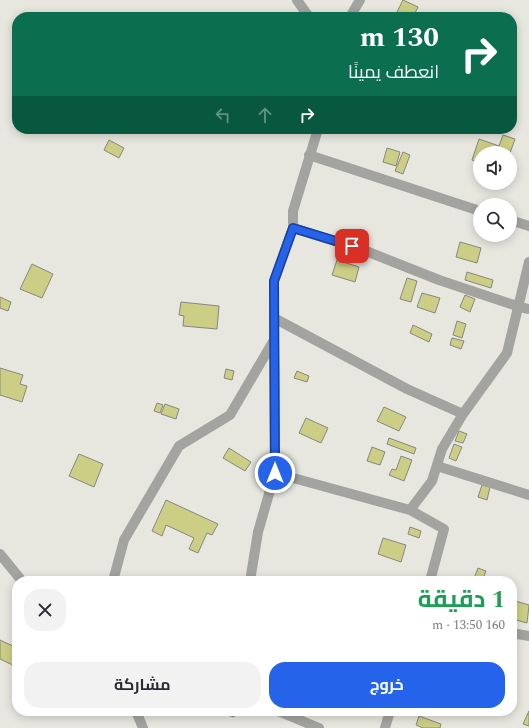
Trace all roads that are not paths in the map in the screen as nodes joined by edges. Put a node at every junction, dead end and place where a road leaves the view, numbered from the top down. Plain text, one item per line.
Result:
1 (297, 0) edge
2 (360, 0) edge
3 (305, 12) edge
4 (353, 12) edge
5 (316, 134) edge
6 (309, 155) junction
7 (473, 209) edge
8 (517, 222) edge
9 (529, 226) edge
10 (293, 228) junction
11 (529, 262) edge
12 (524, 308) edge
13 (274, 318) junction
14 (274, 340) junction
15 (463, 414) junction
16 (437, 466) junction
17 (275, 473) junction
18 (529, 495) edge
19 (410, 510) junction
20 (0, 554) edge
21 (18, 576) edge
22 (115, 576) edge
23 (251, 576) edge
24 (431, 576) edge
25 (517, 634) edge
26 (529, 636) edge
27 (138, 716) edge
28 (290, 716) edge
29 (389, 716) edge
30 (143, 728) edge
31 (319, 728) edge
32 (385, 728) edge

1 - 3 street
2 - 4 street
5 - 6 street
6 - 7 street
6 - 10 street
8 - 9 street
10 - 12 street
10 - 13 street
11 - 12 street
12 - 15 street
13 - 14 street
13 - 15 street
14 - 17 street
14 - 22 street
15 - 16 street
16 - 18 street
16 - 19 street
17 - 19 street
17 - 23 street
19 - 24 street
20 - 21 street
25 - 26 street
27 - 30 street
28 - 31 street
29 - 32 street

